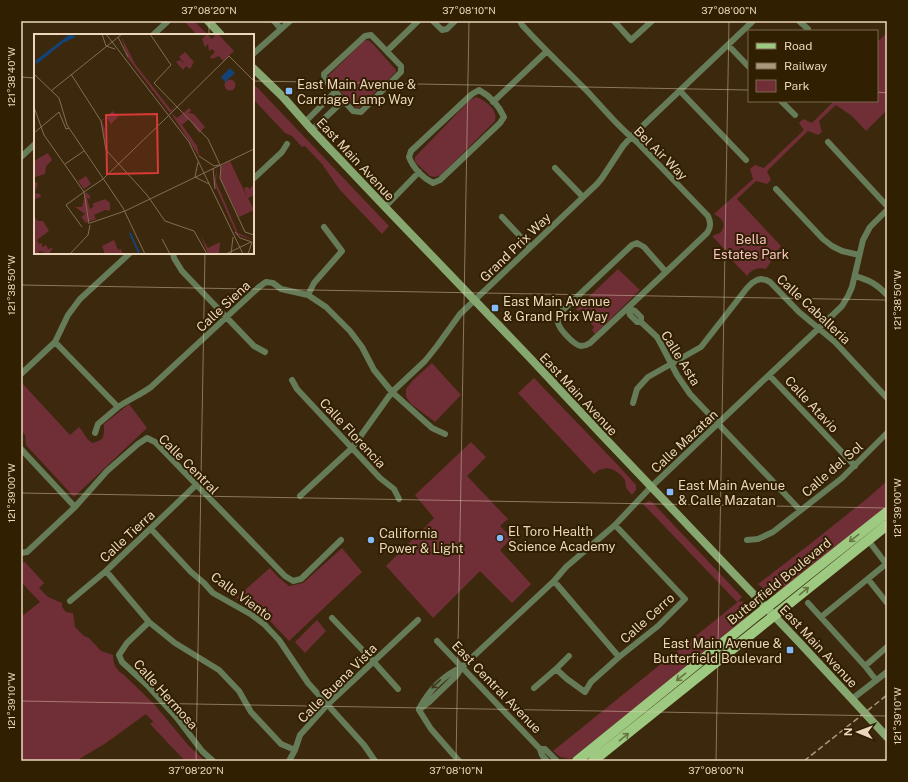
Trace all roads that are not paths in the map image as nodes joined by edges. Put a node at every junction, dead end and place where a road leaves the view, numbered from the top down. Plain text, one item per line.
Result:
1 (168, 21) edge
2 (208, 21) edge
3 (274, 21) edge
4 (290, 21) edge
5 (418, 21) edge
6 (433, 21) edge
7 (455, 21) edge
8 (614, 21) edge
9 (652, 21) edge
10 (753, 21) edge
11 (799, 21) edge
12 (521, 23) edge
13 (281, 29) junction
14 (808, 29) dead end
15 (154, 34) edge
16 (220, 34) edge
17 (728, 45) junction
18 (387, 51) junction
19 (546, 52) junction
20 (254, 53) edge
21 (748, 66) edge
22 (254, 69) edge
23 (680, 91) junction
24 (335, 92) junction
25 (343, 101) junction
26 (493, 102) junction
27 (782, 102) edge
28 (794, 115) dead end
29 (305, 122) junction
30 (312, 130) junction
31 (631, 137) junction
32 (828, 142) dead end
33 (286, 144) dead end
34 (34, 145) edge
35 (21, 157) edge
36 (746, 160) dead end
37 (555, 168) dead end
38 (419, 172) junction
39 (254, 178) edge
40 (776, 189) dead end
41 (583, 197) junction
42 (887, 206) edge
43 (385, 207) junction
44 (887, 210) edge
45 (502, 217) dead end
46 (324, 226) dead end
47 (530, 247) junction
48 (129, 254) edge
49 (173, 254) edge
50 (859, 256) junction
51 (666, 272) junction
52 (855, 276) junction
53 (308, 295) junction
54 (887, 295) edge
55 (475, 300) junction
56 (628, 308) junction
57 (227, 317) junction
58 (818, 329) junction
59 (56, 342) junction
60 (265, 352) dead end
61 (671, 363) junction
62 (21, 374) edge
63 (769, 375) junction
64 (292, 380) dead end
65 (392, 392) junction
66 (887, 398) edge
67 (633, 403) dead end
68 (118, 407) junction
69 (718, 424) junction
70 (95, 433) dead end
71 (887, 433) edge
72 (445, 434) dead end
73 (352, 448) junction
74 (21, 449) edge
75 (855, 466) junction
76 (196, 485) junction
77 (651, 487) junction
78 (300, 496) dead end
79 (399, 499) dead end
80 (75, 507) junction
81 (800, 510) junction
82 (887, 512) edge
83 (615, 525) junction
84 (887, 525) edge
85 (151, 529) junction
86 (341, 540) dead end
87 (747, 540) dead end
88 (868, 540) junction
89 (21, 553) edge
90 (886, 564) edge
91 (106, 572) junction
92 (868, 579) junction
93 (554, 581) junction
94 (70, 601) dead end
95 (808, 603) dead end
96 (887, 603) edge
97 (766, 608) junction
98 (774, 616) junction
99 (821, 617) junction
100 (332, 618) dead end
101 (418, 620) dead end
102 (149, 622) junction
103 (437, 640) dead end
104 (887, 647) edge
105 (569, 656) dead end
106 (619, 658) junction
107 (373, 661) junction
108 (865, 666) junction
109 (462, 667) junction
110 (556, 669) junction
111 (887, 672) edge
112 (876, 680) junction
113 (534, 688) dead end
114 (398, 689) dead end
115 (852, 699) junction
116 (327, 705) junction
117 (887, 737) edge
118 (540, 749) junction
119 (295, 750) junction
120 (454, 760) edge
121 (214, 761) edge
122 (289, 761) edge
123 (375, 761) edge
124 (547, 761) edge
125 (557, 761) edge
126 (577, 761) edge
127 (593, 761) edge

1 - 15 street
2 - 16 main road
3 - 13 street
4 - 13 street
5 - 18 street
6 - 7 street
8 - 9 street
10 - 17 street, Grand Prix Way
11 - 14 street
12 - 19 street, Bel Air Way
13 - 20 street
17 - 21 street
17 - 23 street, Grand Prix Way
18 - 24 street
18 - 25 street
19 - 26 street
19 - 31 street, Bel Air Way
22 - 29 main road, East Main Avenue
23 - 31 street, Grand Prix Way
23 - 36 street
24 - 25 street
24 - 29 street
25 - 30 street
26 - 38 street
26 - 38 street
27 - 28 street
29 - 30 main road, East Main Avenue
30 - 43 main road, East Main Avenue
31 - 41 street, Grand Prix Way
31 - 51 street, Bel Air Way
32 - 42 street
33 - 39 street
34 - 35 street
37 - 41 street
38 - 43 street
40 - 50 street
41 - 47 street, Grand Prix Way
43 - 55 main road, East Main Avenue
44 - 50 street, Calle Mazatan
45 - 47 street
46 - 53 street
47 - 55 street, Grand Prix Way
48 - 59 street
49 - 57 street
50 - 52 street, Calle Mazatan
51 - 56 street, Bel Air Way
51 - 56 street, Bel Air Way
52 - 54 street
52 - 58 street, Calle Mazatan
53 - 57 street, Calle Siena
53 - 65 street, Calle Siena
55 - 65 street, Grand Prix Way
55 - 77 main road, East Main Avenue
56 - 61 street, Calle Asta
57 - 60 street
57 - 68 street, Calle Siena
58 - 61 street, Calle Caballeria
58 - 63 street, Calle Mazatan
58 - 66 street, Calle Caballeria
59 - 62 street
59 - 68 street
61 - 67 street
61 - 69 street, Calle Asta
63 - 69 street, Calle Mazatan
63 - 75 street, Calle Atavio
64 - 73 street, Calle Florencia
65 - 72 street, Calle Siena
65 - 73 street, Grand Prix Way
68 - 70 street, Calle Siena
69 - 77 street, Calle Mazatan
69 - 81 street, Calle Asta
71 - 75 street, Calle del Sol
73 - 78 street, Grand Prix Way
73 - 79 street, Calle Florencia
74 - 80 street
75 - 81 street, Calle del Sol
76 - 80 street, Calle Central
76 - 85 street, Calle Tierra
76 - 86 street, Calle Central
77 - 83 street, Calle Mazatan
77 - 97 main road, East Main Avenue
80 - 89 street, Calle Central
81 - 87 street, Calle del Sol
82 -> 97 main road, Butterfield Boulevard
83 - 93 street, Calle Mazatan
83 - 106 street, Calle Cerro
84 - 88 main road, Butterfield Boulevard
85 - 91 street, Calle Tierra
85 - 116 street, Calle Viento
88 - 90 street
98 -> 88 main road, Butterfield Boulevard
90 - 92 street
91 - 94 street, Calle Tierra
91 - 102 street
92 - 96 street
92 - 99 street
93 - 106 street
93 - 109 street, Calle Mazatan
95 - 99 street
97 - 98 main road, East Main Avenue
97 -> 126 main road, Butterfield Boulevard
98 - 115 main road, East Main Avenue
127 -> 98 main road, Butterfield Boulevard
99 - 108 street
100 - 107 street
101 - 107 street, Calle Buena Vista
102 - 119 street
102 - 121 street, Calle Hermosa
103 - 109 street, East Central Avenue
104 - 108 street
105 - 110 street
106 - 110 street, Calle Cerro
107 - 114 street
107 - 116 street, Calle Buena Vista
108 - 112 street
109 - 118 street, East Central Avenue
109 - 120 street, Calle Mazatan
110 - 113 street
111 - 112 street
112 - 115 street
115 - 117 main road, East Main Avenue
116 - 119 street, Calle Buena Vista
116 - 123 street, Calle Viento
118 - 124 street, East Central Avenue
118 - 125 street, East Central Avenue
119 - 122 street

